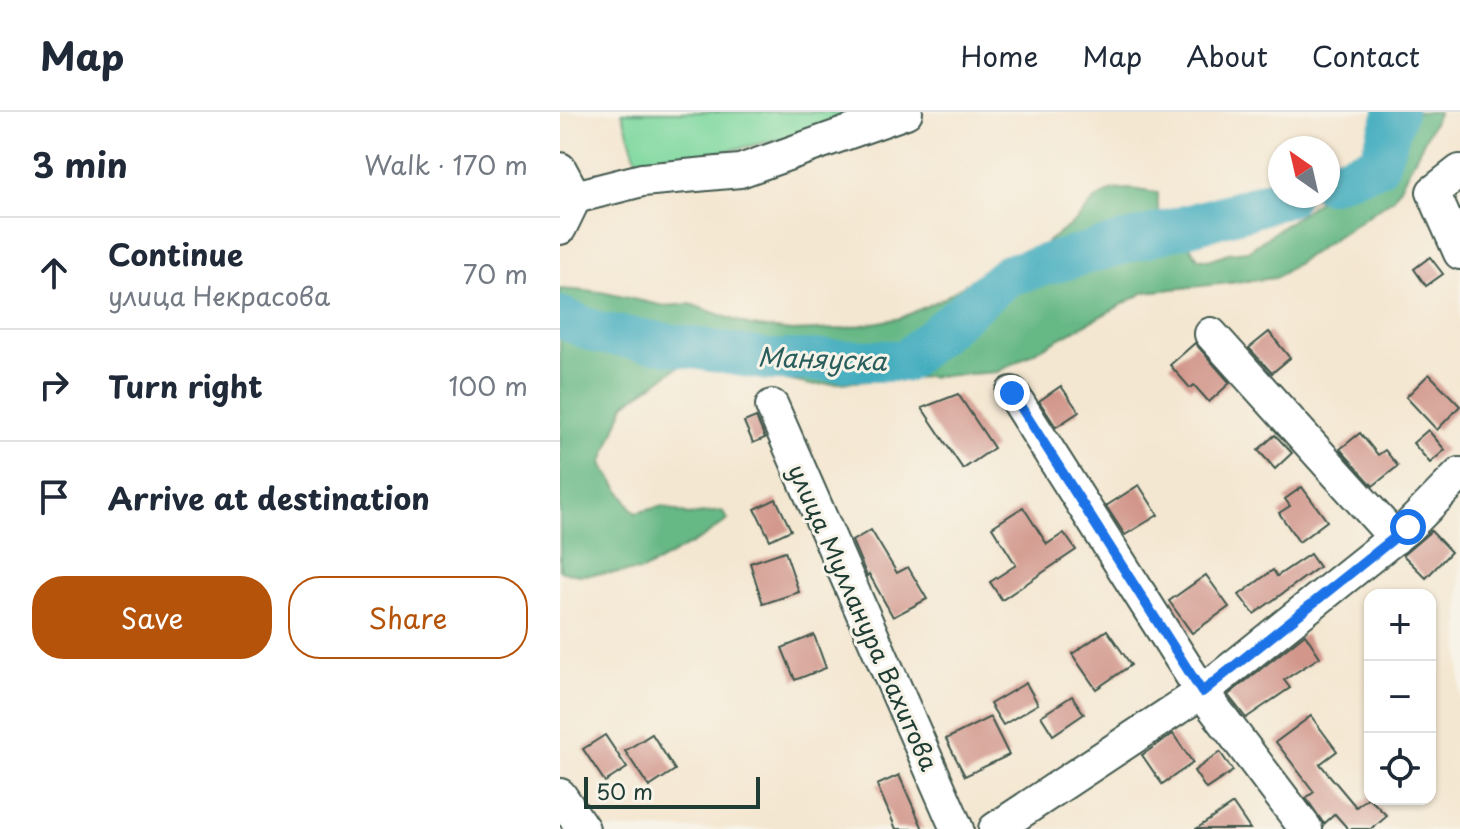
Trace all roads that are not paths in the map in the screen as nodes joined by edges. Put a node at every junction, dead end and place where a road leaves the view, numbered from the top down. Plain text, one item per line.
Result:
1 (906, 112) edge
2 (1460, 171) edge
3 (567, 183) edge
4 (560, 228) edge
5 (1455, 243) edge
6 (1211, 334) dead end
7 (1012, 393) dead end
8 (772, 406) dead end
9 (1460, 474) edge
10 (1395, 538) junction
11 (1202, 692) junction
12 (560, 795) edge
13 (583, 829) edge
14 (957, 829) edge
15 (995, 829) edge
16 (1306, 829) edge

1 - 3 street
2 - 5 street
3 - 4 street
6 - 10 street
7 - 11 street
8 - 14 street, улица Мулланура Вахитова
9 - 10 street
10 - 11 street
11 - 15 street
11 - 16 street
12 - 13 street

